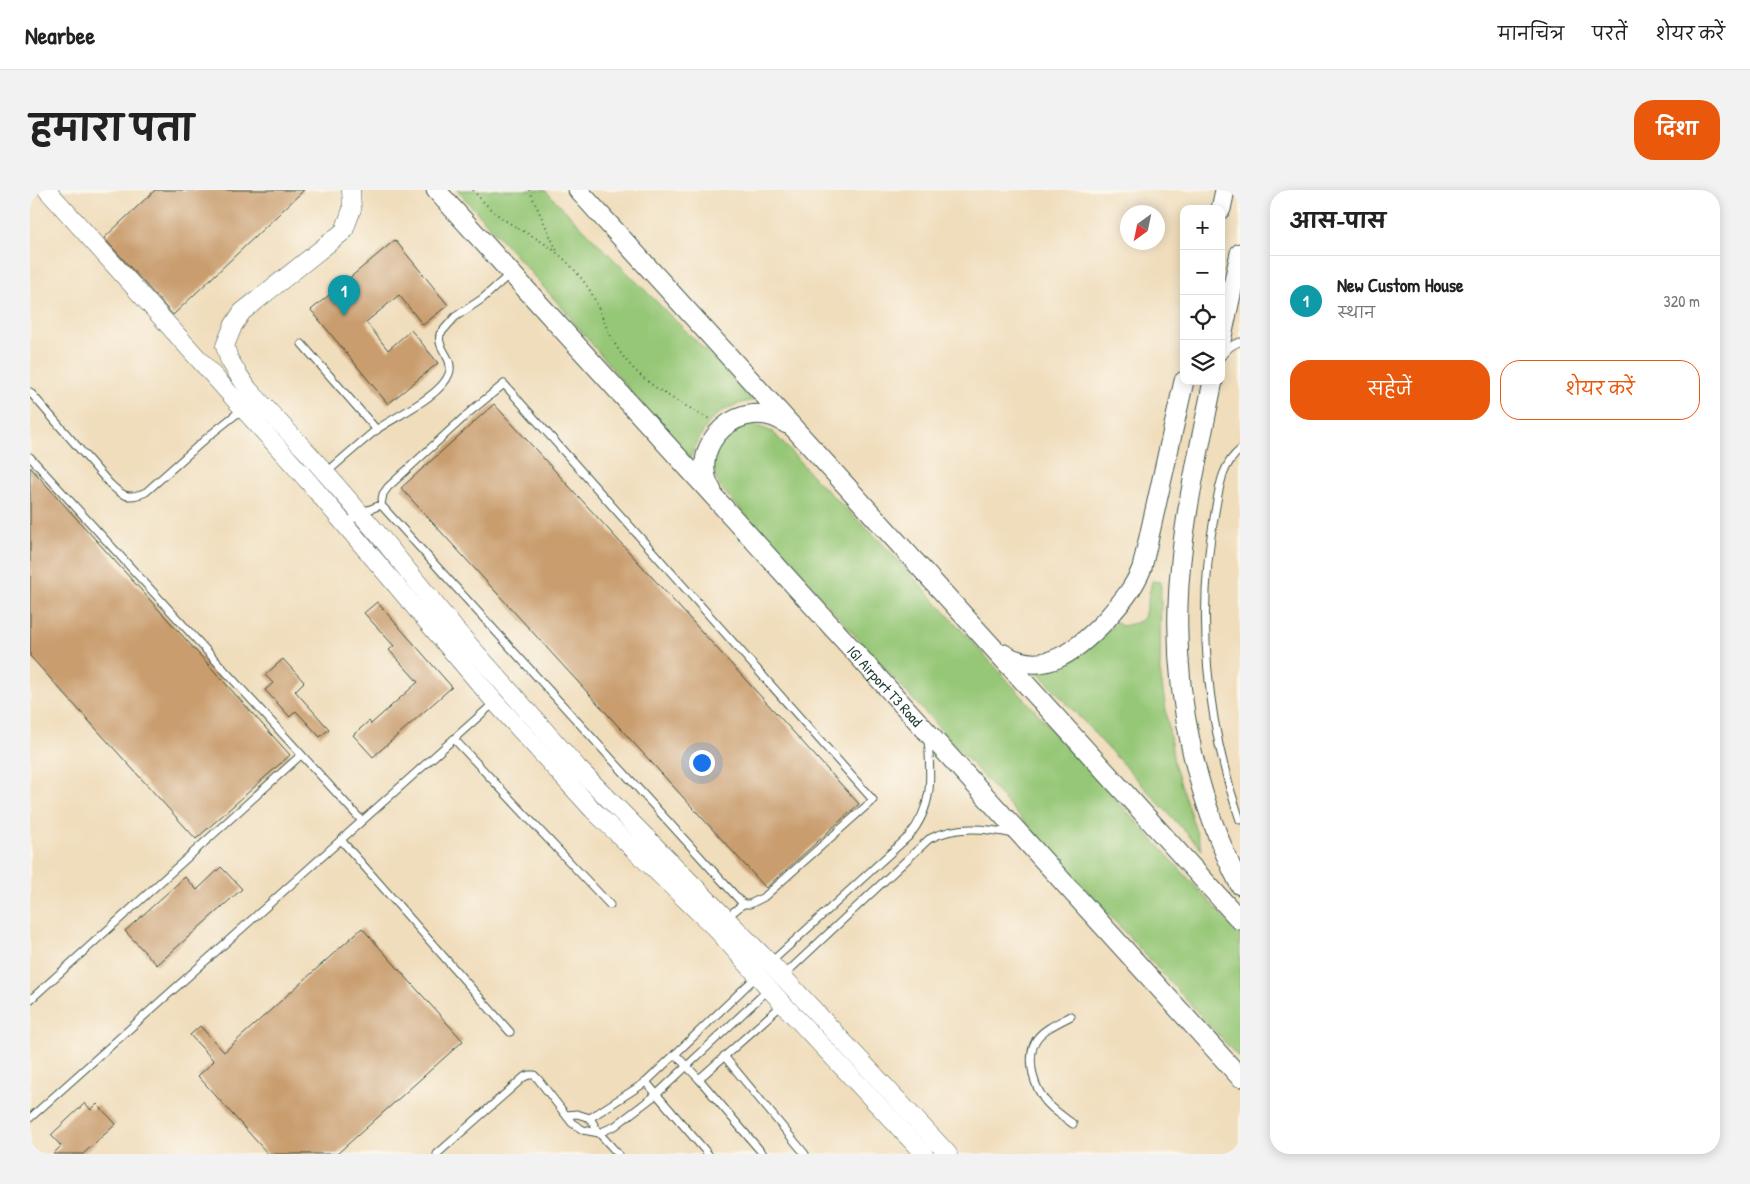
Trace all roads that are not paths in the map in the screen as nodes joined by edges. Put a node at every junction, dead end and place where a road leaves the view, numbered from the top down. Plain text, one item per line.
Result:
1 (47, 190) edge
2 (351, 190) edge
3 (436, 190) edge
4 (578, 190) edge
5 (1226, 190) edge
6 (1222, 205) edge
7 (1240, 253) edge
8 (512, 273) junction
9 (1234, 280) junction
10 (1239, 298) edge
11 (1221, 340) edge
12 (1240, 342) edge
13 (302, 344) dead end
14 (1225, 352) edge
15 (1183, 385) edge
16 (1212, 385) edge
17 (30, 392) edge
18 (244, 408) junction
19 (377, 430) junction
20 (795, 430) junction
21 (1240, 450) edge
22 (30, 457) edge
23 (326, 473) junction
24 (718, 501) junction
25 (381, 505) junction
26 (360, 513) junction
27 (346, 524) junction
28 (992, 647) junction
29 (495, 702) junction
30 (927, 731) junction
31 (454, 739) junction
32 (301, 755) junction
33 (1240, 820) edge
34 (362, 821) junction
35 (1022, 836) junction
36 (341, 840) junction
37 (1240, 885) edge
38 (743, 904) junction
39 (610, 905) dead end
40 (726, 918) junction
41 (1240, 920) edge
42 (764, 969) junction
43 (782, 976) junction
44 (770, 989) junction
45 (30, 1000) edge
46 (783, 1004) junction
47 (1071, 1016) dead end
48 (510, 1032) dead end
49 (675, 1054) junction
50 (724, 1056) junction
51 (687, 1066) junction
52 (1240, 1077) edge
53 (699, 1078) junction
54 (646, 1082) junction
55 (657, 1094) junction
56 (567, 1115) junction
57 (30, 1118) edge
58 (590, 1118) junction
59 (1073, 1124) dead end
60 (599, 1133) junction
61 (437, 1154) edge
62 (618, 1154) edge
63 (708, 1154) edge
64 (763, 1154) edge
65 (806, 1154) edge
66 (924, 1154) edge
67 (948, 1154) edge

1 - 18 street
2 - 23 street
3 - 8 main road
4 - 20 main road
5 - 6 main road
7 - 9 main road
8 - 19 lane
8 - 24 main road
9 - 10 lane
9 - 11 main road
12 - 14 lane
13 - 19 lane
15 - 28 main road
16 - 37 main road
17 - 18 lane
18 - 27 street
19 - 23 lane
20 - 24 main road
20 - 28 main road
21 - 33 lane
22 - 32 lane
23 - 26 street
24 - 30 main road, IGI Airport T3 Road
25 - 26 lane
25 - 38 lane
25 - 38 lane
26 - 27 lane
26 - 40 street
27 - 29 street
28 - 41 main road
29 - 31 lane
29 - 42 street
30 - 35 main road, IGI Airport T3 Road
30 - 42 lane
31 - 34 lane
31 - 39 lane
32 - 34 lane
32 - 45 lane
34 - 36 lane
35 - 43 lane
35 - 52 main road, IGI Airport T3 Road
36 - 48 lane
36 - 57 lane
38 - 40 lane
40 - 42 street
42 - 43 street
42 - 44 street
42 - 49 lane
43 - 44 lane
43 - 67 street
44 - 46 street
44 - 51 lane
46 - 50 lane
46 - 66 street
47 - 59 lane
49 - 51 lane
49 - 54 lane
50 - 53 lane
50 - 65 lane
51 - 53 lane
51 - 55 lane
53 - 64 lane
54 - 55 lane
54 - 58 lane
55 - 60 lane
55 - 63 lane
56 - 58 lane
56 - 60 lane
56 - 61 lane
58 - 60 lane
60 - 62 lane

